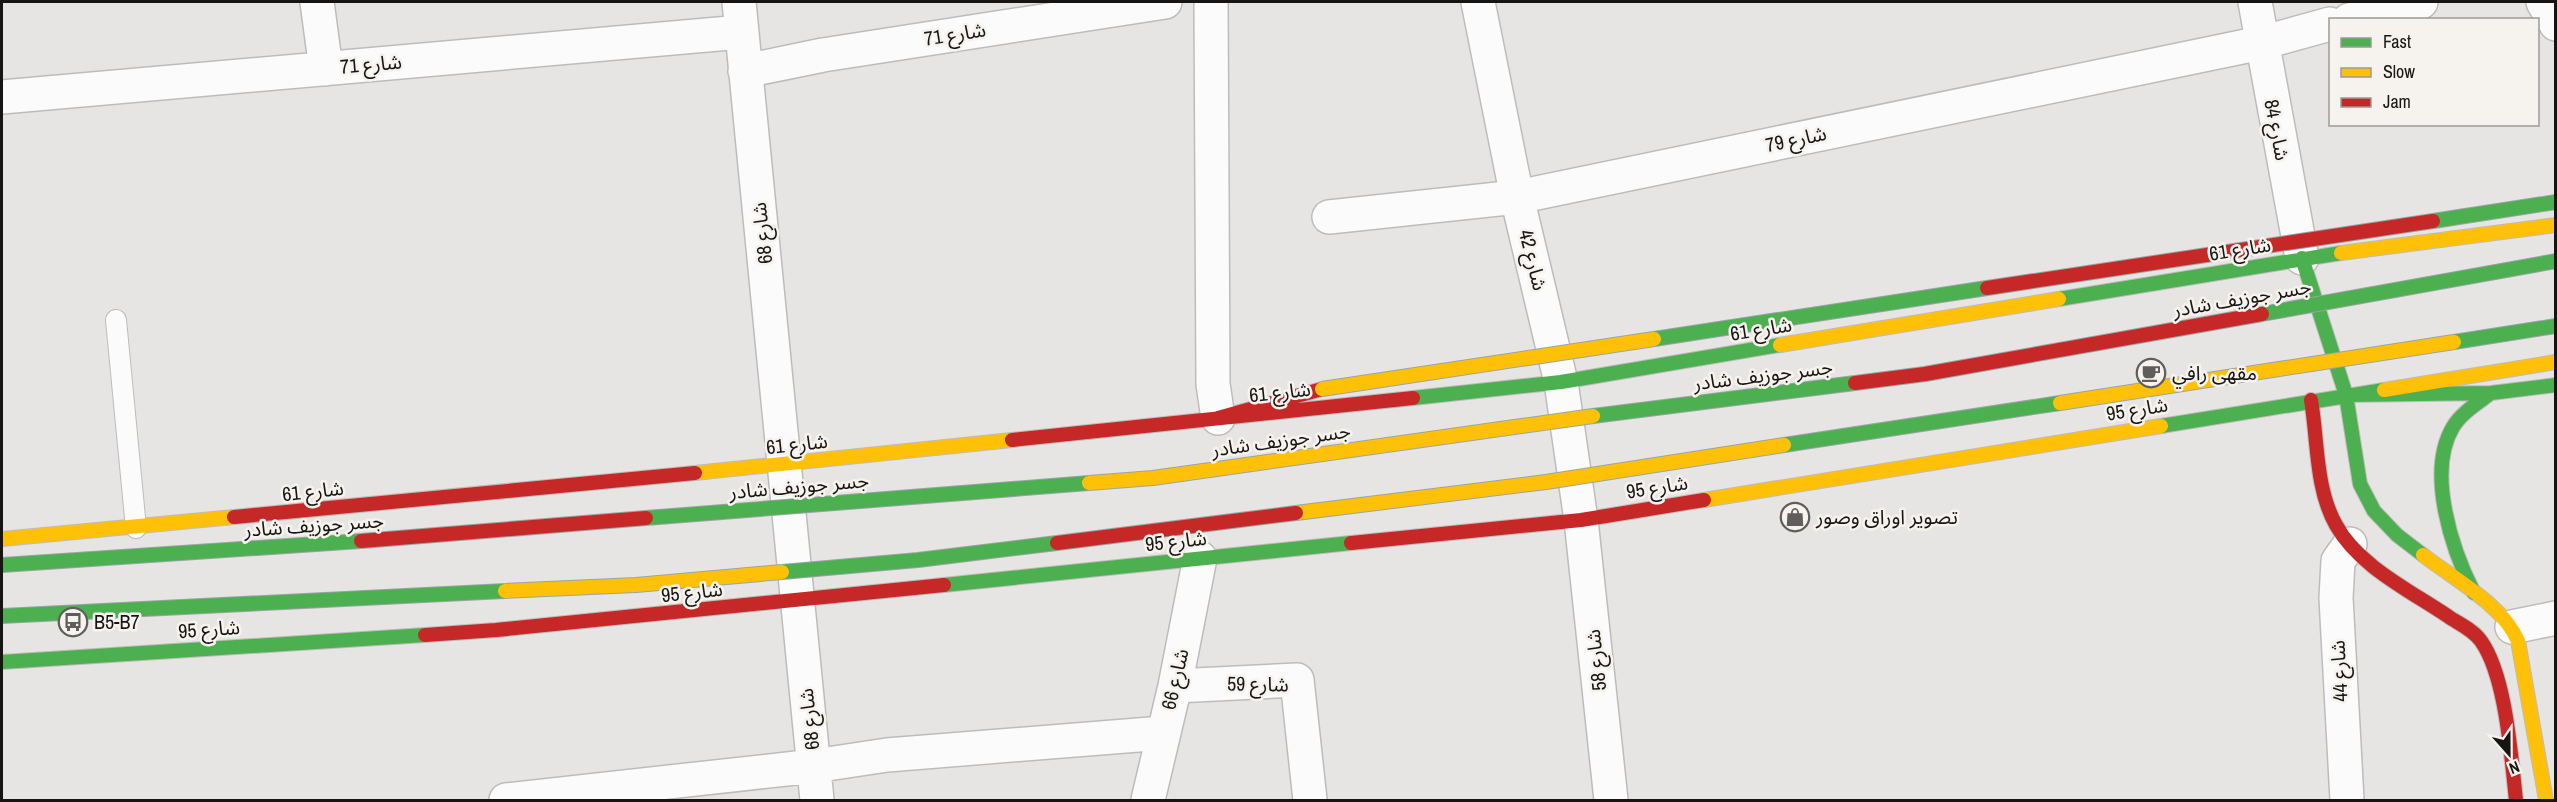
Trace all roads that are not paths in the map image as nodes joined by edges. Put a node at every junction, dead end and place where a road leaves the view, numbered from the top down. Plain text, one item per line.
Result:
1 (316, 2) edge
2 (1165, 2) edge
3 (1211, 2) edge
4 (1478, 2) edge
5 (2255, 2) edge
6 (2421, 2) edge
7 (2543, 2) edge
8 (740, 17) edge
9 (2357, 18) edge
10 (2556, 24) edge
11 (2329, 25) edge
12 (2260, 42) junction
13 (326, 69) junction
14 (745, 71) junction
15 (2, 97) edge
16 (1517, 197) junction
17 (2556, 202) edge
18 (1329, 217) dead end
19 (2556, 225) edge
20 (2301, 258) junction
21 (2556, 261) edge
22 (116, 320) dead end
23 (2556, 326) edge
24 (2556, 362) edge
25 (1561, 382) junction
26 (2555, 385) edge
27 (2491, 393) junction
28 (2346, 395) junction
29 (2311, 400) junction
30 (1218, 418) junction
31 (784, 465) junction
32 (1581, 520) junction
33 (136, 528) junction
34 (2, 539) edge
35 (2350, 544) junction
36 (1200, 558) junction
37 (2, 565) edge
38 (2474, 593) junction
39 (797, 601) junction
40 (2, 616) edge
41 (2556, 618) edge
42 (2512, 627) junction
43 (2, 662) edge
44 (1175, 686) junction
45 (1163, 733) junction
46 (814, 766) junction
47 (2531, 788) edge
48 (506, 801) edge
49 (817, 801) edge
50 (1148, 801) edge
51 (1310, 801) edge
52 (1611, 801) edge
53 (2347, 801) edge
54 (2499, 801) edge
55 (2546, 801) edge

1 - 13 street
2 - 14 street, شارع 71
3 - 30 street
4 - 16 street, شارع 42
5 - 12 street, شارع 84
6 - 9 street
7 - 10 street
8 - 13 street, شارع 71
8 - 14 street, شارع 68
11 - 12 street, شارع 79
12 - 16 street, شارع 79
12 - 20 street, شارع 84
13 - 15 street, شارع 71
14 - 31 street, شارع 68
16 - 18 street, شارع 79
16 - 25 street, شارع 42
17 - 30 main road, bridge
19 - 20 main road, شارع 61
20 - 25 main road, شارع 61
20 - 28 main road
21 - 37 main road, جسر جوزيف شادر, bridge
22 - 33 lane
23 - 40 main road, bridge
24 - 28 main road
25 - 30 main road, شارع 61
25 - 32 street, شارع 42
26 - 27 main road
27 - 28 main road
27 - 38 main road
28 - 29 main road, شارع 95
28 - 38 main road
29 - 32 main road, شارع 95
29 - 35 main road
30 - 31 main road, شارع 61
31 - 33 main road, شارع 61
31 - 39 street, شارع 68
32 - 36 main road, شارع 95
32 - 52 street, شارع 58
33 - 34 main road, شارع 61
35 - 47 main road
35 - 53 street, شارع 44
36 - 39 main road, شارع 95
36 - 44 street, شارع 66
38 - 42 main road
39 - 43 main road, شارع 95
39 - 46 street, شارع 68
41 - 42 street
42 - 47 main road
44 - 45 street, شارع 66
44 - 51 street, شارع 59
45 - 46 street
45 - 50 street, شارع 66
46 - 48 street
46 - 49 street, شارع 68
47 - 54 main road
47 - 55 main road

